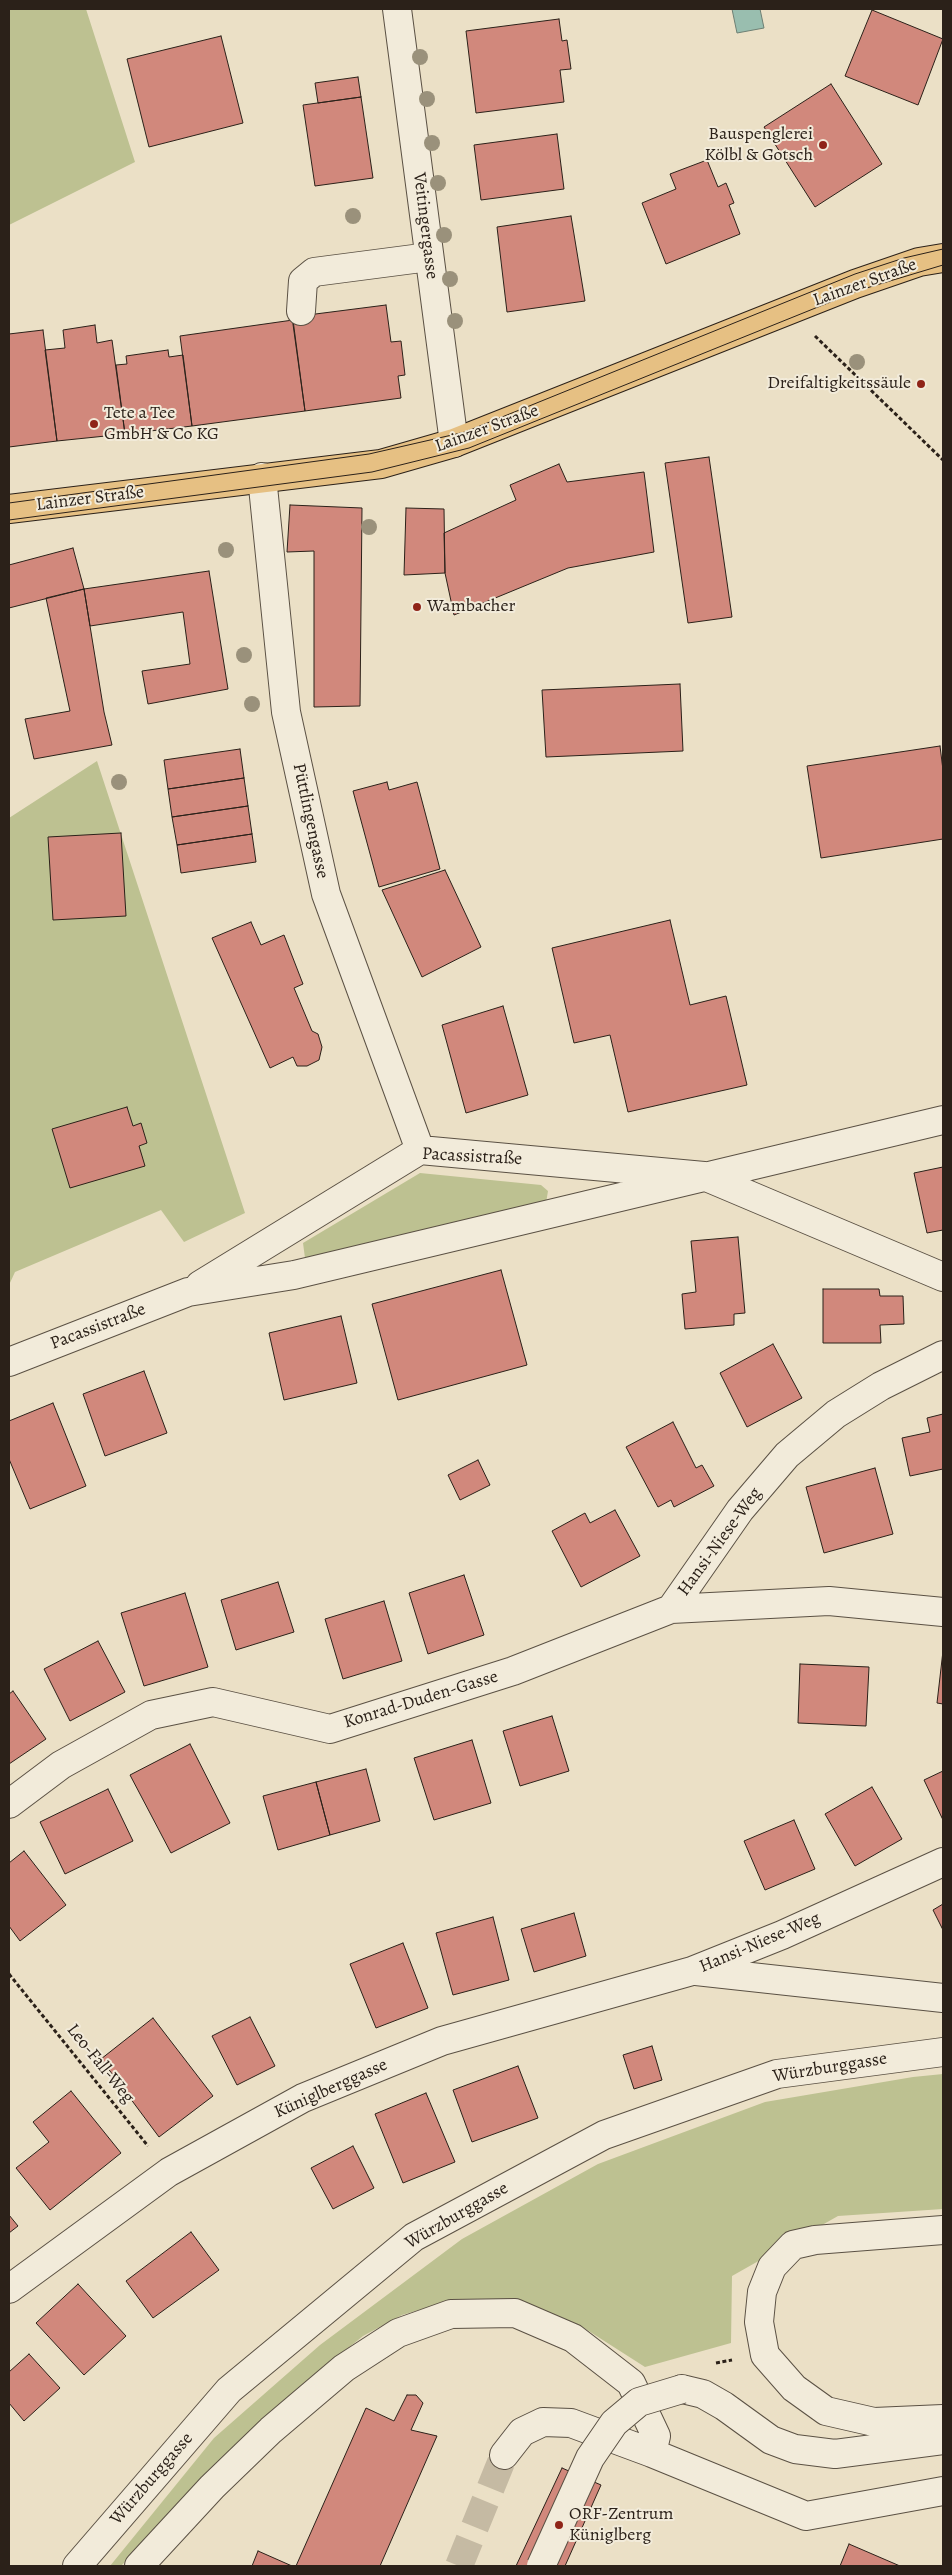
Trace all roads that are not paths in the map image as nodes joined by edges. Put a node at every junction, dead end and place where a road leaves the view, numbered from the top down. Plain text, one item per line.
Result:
1 (397, 9) edge
2 (429, 257) junction
3 (943, 258) edge
4 (301, 311) dead end
5 (454, 443) junction
6 (262, 477) junction
7 (9, 509) edge
8 (943, 1120) edge
9 (420, 1150) junction
10 (704, 1176) junction
11 (943, 1277) edge
12 (188, 1292) junction
13 (943, 1355) edge
14 (9, 1362) edge
15 (671, 1609) junction
16 (943, 1612) edge
17 (9, 1804) edge
18 (943, 1862) edge
19 (692, 1971) junction
20 (943, 1998) edge
21 (943, 2052) edge
22 (943, 2230) edge
23 (9, 2289) edge
24 (943, 2419) edge
25 (943, 2440) edge
26 (652, 2453) junction
27 (504, 2455) tunnel mouth
28 (943, 2490) edge
29 (78, 2566) edge
30 (139, 2566) edge
31 (541, 2566) edge

1 - 2 street, Veitingergasse
2 - 4 street
2 - 5 street, Veitingergasse
3 - 5 main road, Lainzer Straße
5 - 6 main road, Lainzer Straße
6 - 7 main road, Lainzer Straße
6 - 9 street, Püttlingengasse
8 - 10 street, Pacassistraße
9 - 10 street, Pacassistraße
9 - 12 street, Pacassistraße
10 - 11 street
10 - 12 street, Pacassistraße
12 - 14 street, Pacassistraße
13 - 15 street, Hansi-Niese-Weg
15 - 16 street, Hansi-Niese-Weg
15 - 17 street, Konrad-Duden-Gasse
18 - 19 street, Hansi-Niese-Weg
19 - 20 street, Hansi-Niese-Weg
19 - 23 street, Küniglberggasse
21 - 29 street, Würzburggasse
22 - 24 street
25 - 31 street, bridge
26 - 27 street
26 - 28 street
26 - 30 street

